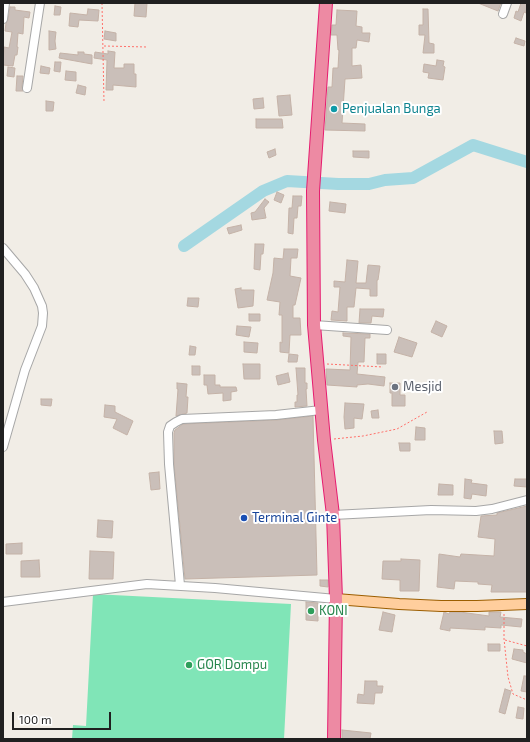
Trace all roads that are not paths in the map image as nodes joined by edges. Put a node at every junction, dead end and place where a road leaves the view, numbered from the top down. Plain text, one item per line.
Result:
1 (4, 3) edge
2 (40, 3) edge
3 (326, 3) edge
4 (507, 3) edge
5 (503, 14) dead end
6 (3, 19) edge
7 (27, 88) dead end
8 (3, 248) edge
9 (314, 325) junction
10 (387, 330) dead end
11 (321, 410) junction
12 (3, 447) edge
13 (527, 500) edge
14 (333, 515) junction
15 (180, 585) junction
16 (336, 599) junction
17 (3, 602) edge
18 (527, 604) edge
19 (334, 739) edge

1 - 6 street
2 - 7 street
3 - 9 highway
4 - 5 street
8 - 12 street
9 - 10 street
9 - 11 highway
11 - 14 highway
11 - 15 street
13 - 14 street
14 - 16 highway
15 - 16 street
15 - 17 street
16 - 18 main road
16 - 19 highway

